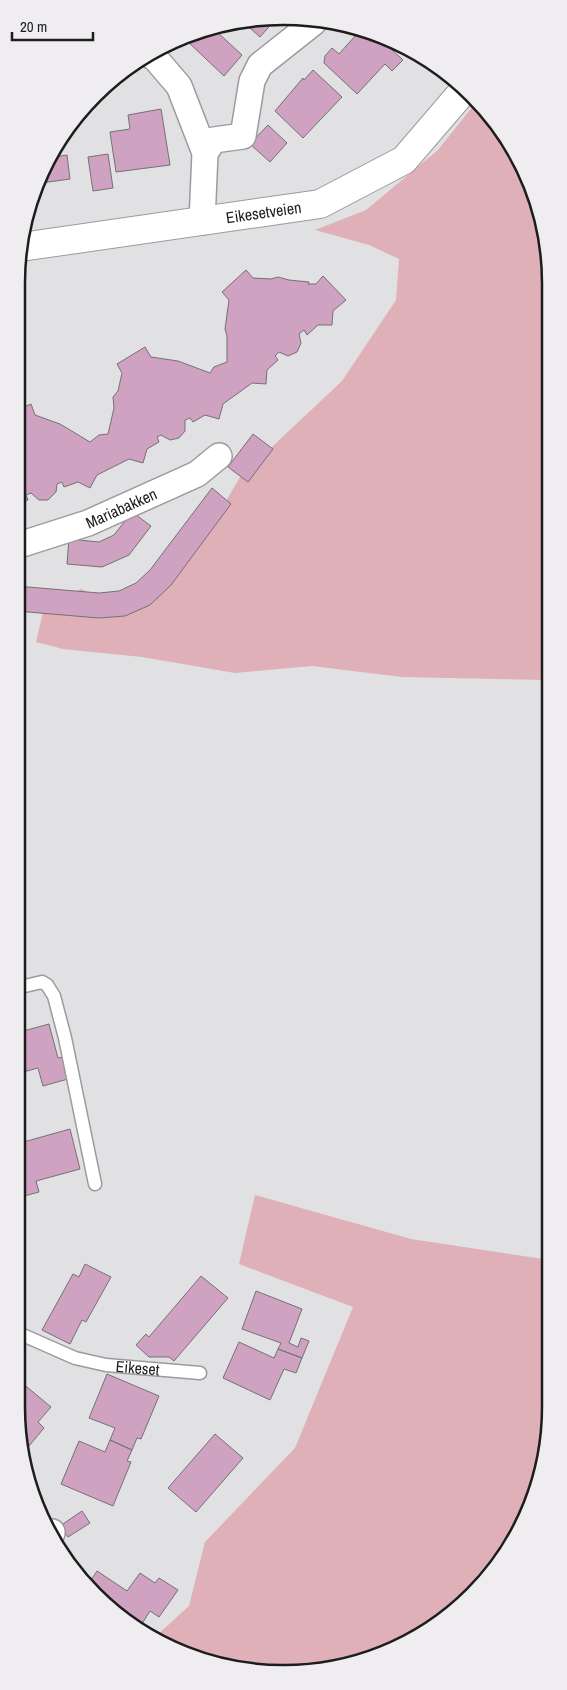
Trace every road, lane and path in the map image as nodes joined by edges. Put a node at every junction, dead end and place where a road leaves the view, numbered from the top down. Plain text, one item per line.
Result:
1 (309, 27) edge
2 (156, 59) edge
3 (460, 95) edge
4 (205, 153) junction
5 (202, 222) junction
6 (28, 246) edge
7 (219, 456) dead end
8 (25, 543) edge
9 (25, 986) edge
10 (95, 1184) dead end
11 (25, 1336) edge
12 (200, 1373) dead end

1 - 4 street
2 - 4 street
3 - 5 main road, Eikesetveien
4 - 5 street
5 - 6 main road, Eikesetveien
7 - 8 street, Mariabakken
9 - 10 lane
11 - 12 lane, Eikeset

